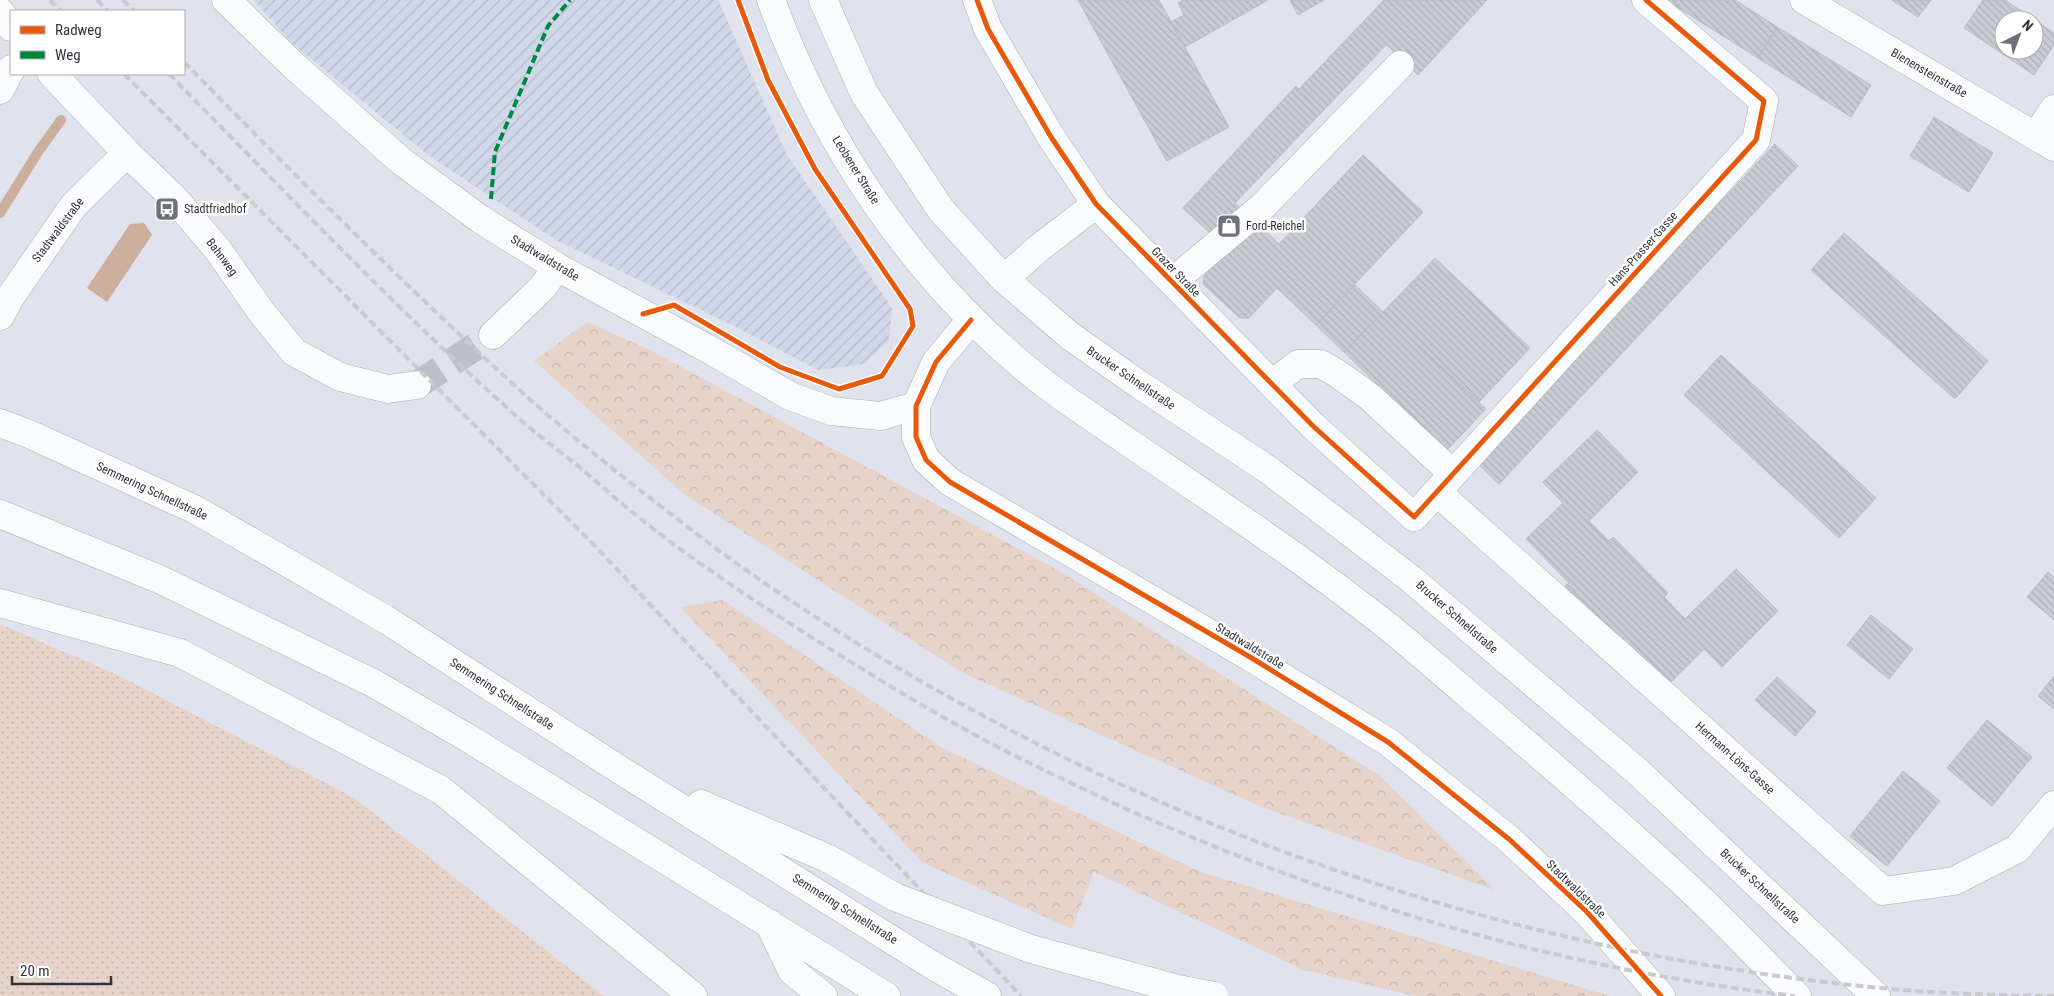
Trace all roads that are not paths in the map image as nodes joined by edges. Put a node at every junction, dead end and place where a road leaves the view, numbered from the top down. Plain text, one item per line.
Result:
1 (226, 0) edge
2 (772, 0) edge
3 (823, 0) edge
4 (977, 0) edge
5 (1646, 0) edge
6 (1804, 0) edge
7 (0, 12) edge
8 (10, 26) edge
9 (1400, 65) dead end
10 (10, 70) edge
11 (56, 77) edge
12 (0, 90) edge
13 (2054, 109) edge
14 (2045, 141) edge
15 (127, 153) junction
16 (1096, 204) junction
17 (557, 267) junction
18 (1004, 279) junction
19 (1172, 282) junction
20 (0, 316) edge
21 (971, 320) junction
22 (493, 335) tunnel mouth
23 (1272, 384) junction
24 (417, 385) tunnel mouth
25 (916, 406) junction
26 (0, 423) edge
27 (1445, 483) junction
28 (0, 514) edge
29 (1414, 517) joint
30 (0, 603) edge
31 (617, 768) junction
32 (2054, 805) edge
33 (769, 923) junction
34 (1741, 940) junction
35 (1869, 989) edge
36 (1659, 993) edge
37 (693, 996) edge
38 (824, 996) edge
39 (886, 996) edge
40 (987, 996) edge
41 (1214, 996) edge
42 (1780, 996) edge
43 (1797, 996) edge
44 (1887, 996) edge

1 - 17 main road, Stadtwaldstraße
2 - 21 main road, Leobener Straße
3 - 18 main road
4 - 16 main road, Grazer Straße
5 - 27 main road, Hans-Prasser-Gasse
6 - 14 main road, Bienensteinstraße
7 - 8 main road
9 - 19 main road
10 - 12 main road
11 - 15 main road, Bahnweg
13 - 14 main road
15 - 20 main road, Stadtwaldstraße
15 - 24 main road, Bahnweg
16 - 18 main road
16 - 19 main road, Grazer Straße
17 - 22 main road
17 - 25 main road, Stadtwaldstraße
18 - 35 main road, Brucker Schnellstraße
19 - 23 main road, Grazer Straße
21 - 25 main road, Stadtwaldstraße
21 - 34 main road
23 - 27 main road, Hermann-Löns-Gasse
23 - 29 main road, Grazer Straße
25 - 36 main road, Stadtwaldstraße
26 - 31 main road, Semmering Schnellstraße
27 - 29 main road, Hans-Prasser-Gasse
27 - 32 main road, Hermann-Löns-Gasse
28 - 33 main road
30 - 37 main road
31 - 40 main road, Semmering Schnellstraße
31 - 41 main road, bridge
33 - 38 main road
33 - 39 main road
34 - 42 main road
34 - 43 main road
35 - 44 main road, Brucker Schnellstraße

